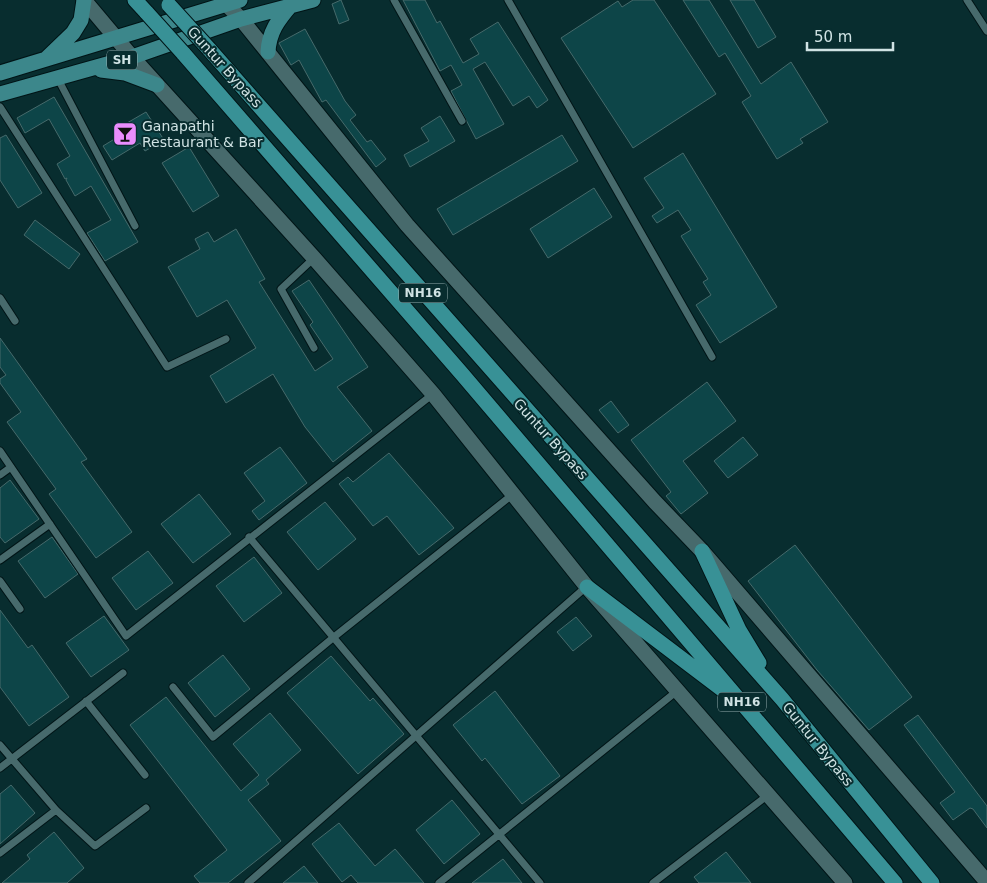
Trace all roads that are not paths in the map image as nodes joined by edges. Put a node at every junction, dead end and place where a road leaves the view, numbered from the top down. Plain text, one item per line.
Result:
1 (84, 0) edge
2 (135, 0) edge
3 (165, 0) edge
4 (313, 0) edge
5 (394, 0) edge
6 (508, 0) edge
7 (966, 0) edge
8 (229, 1) edge
9 (292, 6) junction
10 (241, 19) junction
11 (987, 31) edge
12 (115, 38) junction
13 (268, 52) junction
14 (132, 58) junction
15 (44, 61) junction
16 (86, 71) junction
17 (0, 73) edge
18 (58, 79) junction
19 (157, 85) junction
20 (0, 94) edge
21 (0, 107) edge
22 (462, 121) dead end
23 (135, 226) dead end
24 (314, 258) junction
25 (0, 298) edge
26 (15, 321) dead end
27 (226, 339) dead end
28 (314, 348) dead end
29 (712, 357) dead end
30 (433, 394) junction
31 (0, 451) edge
32 (11, 467) junction
33 (0, 475) edge
34 (512, 495) junction
35 (50, 524) junction
36 (249, 537) junction
37 (702, 551) junction
38 (0, 560) edge
39 (0, 581) edge
40 (587, 587) junction
41 (20, 609) dead end
42 (334, 637) junction
43 (123, 673) dead end
44 (173, 688) dead end
45 (677, 691) junction
46 (782, 699) junction
47 (86, 701) junction
48 (748, 709) junction
49 (416, 736) junction
50 (0, 745) edge
51 (11, 758) junction
52 (0, 768) edge
53 (145, 775) dead end
54 (768, 795) junction
55 (146, 808) dead end
56 (56, 810) junction
57 (498, 834) junction
58 (0, 853) edge
59 (987, 882) edge
60 (248, 883) edge
61 (439, 883) edge
62 (540, 883) edge
63 (653, 883) edge
64 (845, 883) edge
65 (895, 883) edge
66 (932, 883) edge

1 - 12 street
1 - 15 main road
2 - 48 highway, Guntur Bypass / NH16, bridge
3 - 46 highway, Guntur Bypass / NH16, bridge
4 - 9 main road
5 - 22 lane
6 - 29 lane
7 - 11 lane
8 - 10 street
8 - 12 main road
9 - 10 main road
9 - 13 main road
10 - 13 street
10 - 14 main road, SH
12 - 14 street
12 - 15 main road
13 - 37 street
14 - 16 main road, SH
14 - 19 street
15 - 17 main road
16 - 18 main road, SH
16 - 19 main road
18 - 20 main road, SH
18 - 23 lane
19 - 24 street
21 - 27 lane
24 - 28 lane
24 - 30 street
25 - 26 lane
30 - 34 street
30 - 36 lane
31 - 32 lane
32 - 33 lane
32 - 35 lane
34 - 40 street
34 - 42 lane
35 - 36 lane
35 - 38 lane
36 - 42 lane
37 - 46 highway
37 - 59 street
39 - 41 lane
40 - 45 street
40 - 48 highway
40 - 49 lane
42 - 44 lane
42 - 49 lane
43 - 47 lane
45 - 54 street
45 - 57 lane
46 - 66 highway, Guntur Bypass / NH16
47 - 51 lane
47 - 53 lane
48 - 65 highway, Guntur Bypass / NH16
49 - 57 lane
49 - 60 lane
50 - 51 lane
51 - 52 lane
51 - 56 lane
54 - 63 lane
54 - 64 street
55 - 56 lane
56 - 58 lane
57 - 61 lane
57 - 62 lane

